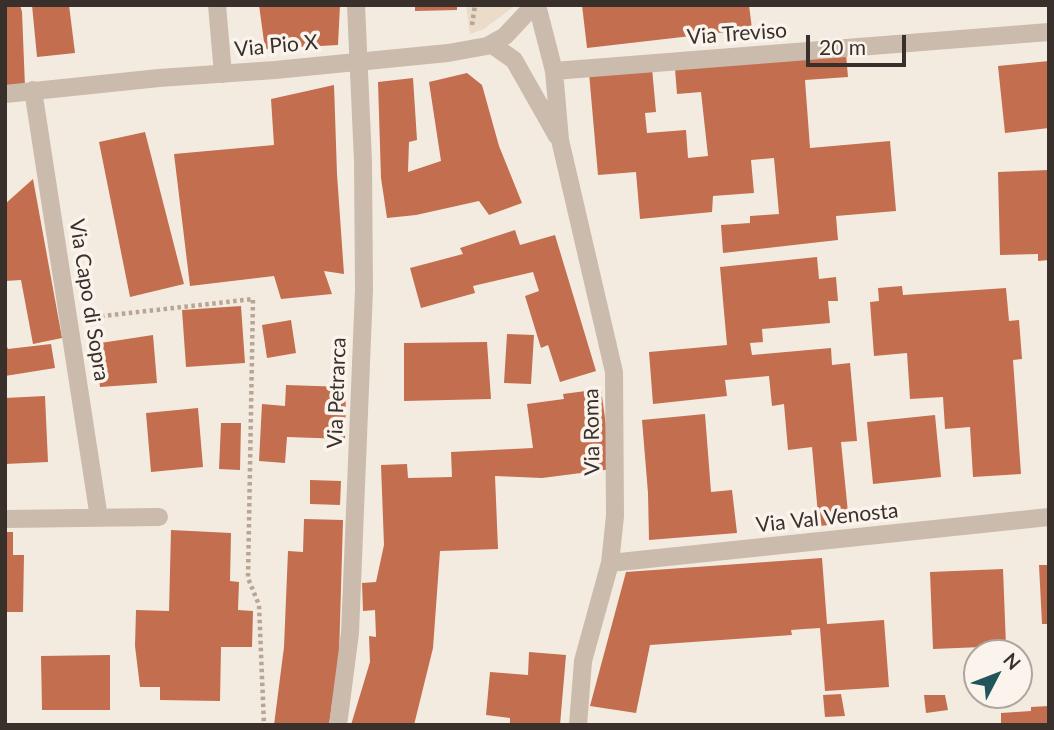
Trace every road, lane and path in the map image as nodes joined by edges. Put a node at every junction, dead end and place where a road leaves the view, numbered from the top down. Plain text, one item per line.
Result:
1 (218, 5) edge
2 (356, 5) edge
3 (535, 5) edge
4 (1049, 32) edge
5 (491, 44) junction
6 (359, 62) junction
7 (554, 71) junction
8 (223, 74) junction
9 (33, 90) junction
10 (5, 94) edge
11 (560, 141) junction
12 (69, 320) junction
13 (159, 517) dead end
14 (1049, 517) edge
15 (99, 518) junction
16 (5, 519) edge
17 (610, 564) junction
18 (264, 725) edge
19 (338, 725) edge
20 (578, 725) edge

1 - 8 street
2 - 6 street, Via Petrarca
3 - 5 street, Via Pio X
3 - 7 street, Via Roma
4 - 7 street, Via Treviso
5 - 6 street, Via Pio X
5 - 11 street, Via Roma
6 - 8 street, Via Pio X
6 - 19 street, Via Petrarca
7 - 11 street, Via Roma
8 - 9 street, Via Pio X
9 - 10 street, Via Pio X
9 - 12 street, Via Capo di Sopra
11 - 17 street, Via Roma
12 - 15 street, Via Capo di Sopra
12 - 18 path
13 - 15 street
14 - 17 street, Via Val Venosta
15 - 16 street
17 - 20 street, Via Roma

